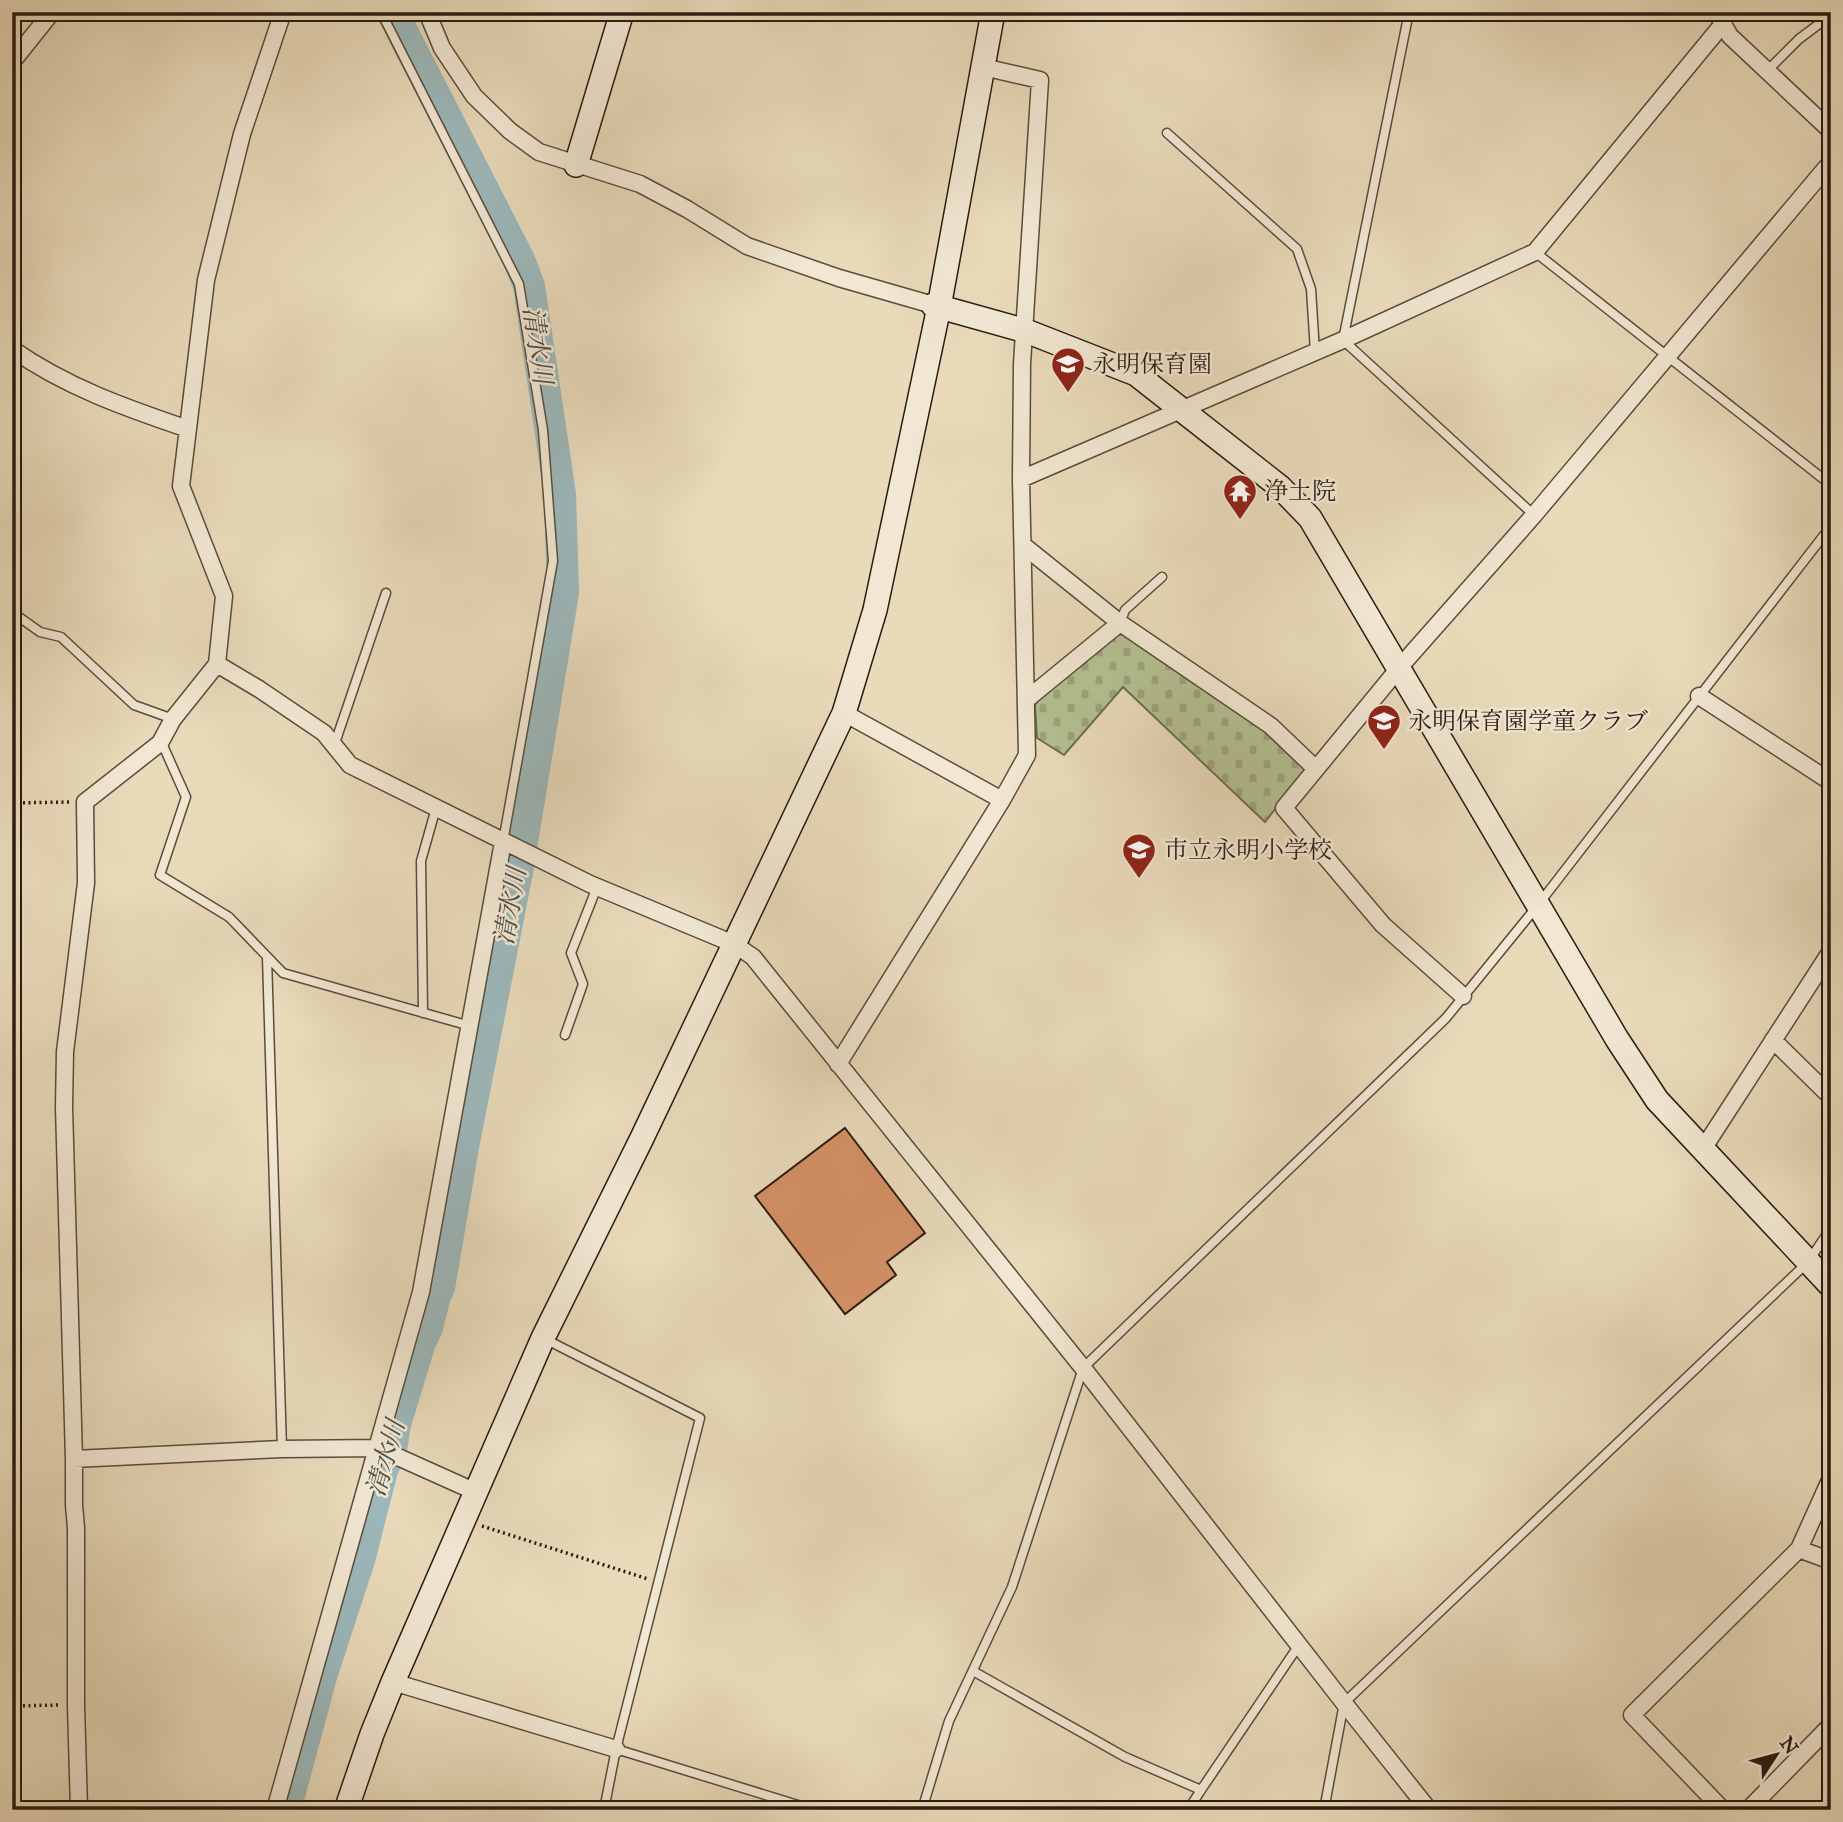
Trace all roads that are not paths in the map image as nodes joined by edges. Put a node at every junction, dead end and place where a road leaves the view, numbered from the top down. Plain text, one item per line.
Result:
1 (52, 12) edge
2 (283, 12) edge
3 (381, 12) edge
4 (427, 12) edge
5 (622, 12) edge
6 (992, 12) edge
7 (1409, 12) edge
8 (1831, 15) edge
9 (1719, 19) edge
10 (12, 62) edge
11 (982, 67) junction
12 (1767, 71) junction
13 (1831, 131) edge
14 (1167, 133) dead end
15 (1831, 162) edge
16 (576, 165) junction
17 (1535, 252) junction
18 (936, 306) junction
19 (1026, 331) junction
20 (1343, 340) junction
21 (12, 349) edge
22 (1315, 352) junction
23 (1668, 356) junction
24 (1181, 411) junction
25 (188, 429) junction
26 (1021, 479) junction
27 (1831, 485) edge
28 (1534, 515) junction
29 (1831, 526) edge
30 (1024, 546) junction
31 (1162, 577) dead end
32 (386, 593) dead end
33 (12, 612) edge
34 (1121, 624) junction
35 (216, 664) junction
36 (1399, 668) junction
37 (1699, 696) junction
38 (1026, 700) junction
39 (844, 713) junction
40 (173, 719) junction
41 (161, 740) junction
42 (334, 746) junction
43 (1316, 769) junction
44 (1831, 782) edge
45 (1002, 800) junction
46 (436, 808) junction
47 (503, 842) junction
48 (597, 887) junction
49 (1538, 905) junction
50 (734, 944) junction
51 (1831, 951) edge
52 (267, 957) junction
53 (1463, 996) junction
54 (423, 1013) junction
55 (470, 1026) junction
56 (565, 1035) dead end
57 (1773, 1040) junction
58 (838, 1064) junction
59 (1831, 1097) edge
60 (1703, 1149) junction
61 (1831, 1228) edge
62 (1808, 1262) junction
63 (1831, 1286) edge
64 (543, 1338) junction
65 (1083, 1368) junction
66 (377, 1448) junction
67 (282, 1449) junction
68 (74, 1459) junction
69 (1831, 1478) edge
70 (476, 1492) junction
71 (1799, 1549) junction
72 (1831, 1561) edge
73 (1299, 1646) junction
74 (973, 1671) junction
75 (393, 1682) junction
76 (1344, 1703) junction
77 (1828, 1735) edge
78 (616, 1749) junction
79 (1201, 1790) junction
80 (79, 1810) edge
81 (275, 1810) edge
82 (346, 1810) edge
83 (604, 1810) edge
84 (814, 1810) edge
85 (922, 1810) edge
86 (1188, 1810) edge
87 (1324, 1810) edge
88 (1430, 1810) edge
89 (1723, 1810) edge
90 (1748, 1810) edge

1 - 10 street
2 - 25 street
3 - 47 lane
4 - 16 street
5 - 16 street
6 - 11 street
7 - 20 lane
8 - 12 lane
9 - 12 street
9 - 17 street
11 - 18 street
11 - 19 street
12 - 13 street
14 - 22 lane
15 - 23 street
16 - 18 street
17 - 20 street
17 - 23 lane
18 - 19 street
18 - 39 street
19 - 24 street
19 - 26 street
20 - 22 street
20 - 28 lane
21 - 25 street
22 - 24 street
23 - 27 lane
23 - 28 street
24 - 26 street
24 - 36 street
25 - 35 street
26 - 30 street
28 - 36 street
29 - 37 lane
30 - 34 street
30 - 38 street
31 - 34 lane
32 - 42 lane
33 - 40 lane
34 - 38 street
34 - 43 street
35 - 40 street
35 - 42 street
36 - 43 street
36 - 49 street
37 - 44 street
37 - 49 lane
38 - 45 street
39 - 45 street
39 - 50 street
40 - 41 street
41 - 52 lane
41 - 68 street
42 - 46 street
43 - 53 street
45 - 58 street
46 - 47 street
46 - 54 lane
47 - 48 street
47 - 55 street
48 - 50 street
48 - 56 lane
49 - 53 lane
49 - 60 street
50 - 58 street
50 - 64 street
51 - 57 street
52 - 54 lane
52 - 67 lane
53 - 65 lane
54 - 55 lane
55 - 66 street
57 - 59 street
57 - 60 street
58 - 65 street
60 - 62 street
61 - 62 lane
62 - 63 street
62 - 76 lane
64 - 70 street
64 - 78 lane
65 - 73 street
65 - 74 lane
66 - 67 street
66 - 70 street
66 - 81 street
67 - 68 street
68 - 80 street
69 - 71 street
70 - 75 street
71 - 72 street
71 - 89 street
73 - 76 street
73 - 79 lane
74 - 79 lane
74 - 85 lane
75 - 78 street
75 - 82 street
76 - 87 lane
76 - 88 street
77 - 90 street
78 - 83 lane
78 - 84 lane
79 - 86 lane

